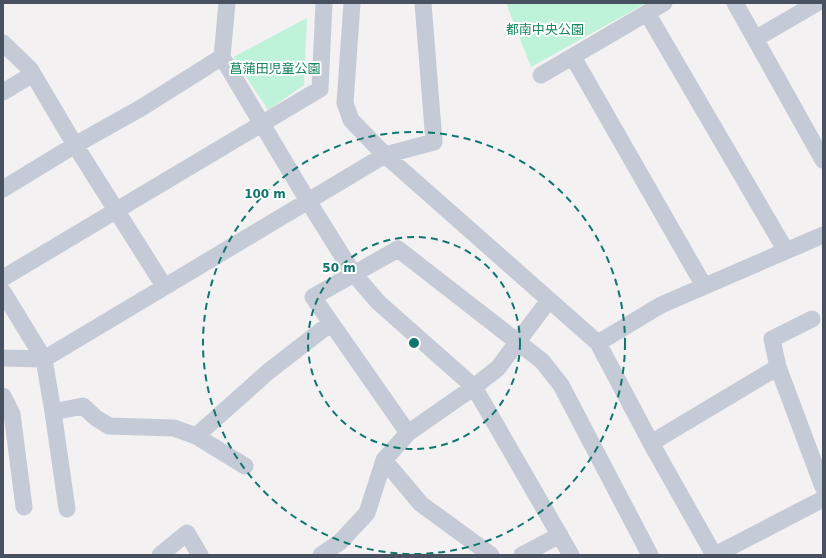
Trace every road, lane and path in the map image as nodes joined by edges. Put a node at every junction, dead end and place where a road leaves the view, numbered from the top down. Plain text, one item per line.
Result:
1 (228, 3) edge
2 (324, 3) edge
3 (352, 3) edge
4 (423, 3) edge
5 (664, 3) edge
6 (735, 3) edge
7 (817, 3) edge
8 (647, 13) junction
9 (755, 39) junction
10 (3, 43) edge
11 (222, 57) junction
12 (572, 57) junction
13 (33, 74) junction
14 (541, 75) dead end
15 (3, 92) edge
16 (262, 123) junction
17 (75, 145) junction
18 (385, 155) junction
19 (823, 160) edge
20 (3, 189) edge
21 (308, 201) junction
22 (117, 210) junction
23 (823, 235) edge
24 (786, 251) junction
25 (355, 275) junction
26 (3, 278) edge
27 (164, 286) junction
28 (704, 286) junction
29 (3, 292) edge
30 (549, 300) junction
31 (812, 319) dead end
32 (331, 323) junction
33 (518, 342) junction
34 (598, 343) junction
35 (3, 358) edge
36 (44, 359) junction
37 (778, 367) junction
38 (474, 387) junction
39 (3, 396) edge
40 (53, 412) junction
41 (408, 433) junction
42 (196, 436) junction
43 (651, 443) junction
44 (384, 460) junction
45 (245, 466) dead end
46 (823, 487) edge
47 (823, 499) edge
48 (24, 507) dead end
49 (67, 508) dead end
50 (560, 535) junction
51 (160, 555) edge
52 (200, 555) edge
53 (321, 555) edge
54 (490, 555) edge
55 (522, 555) edge
56 (571, 555) edge
57 (650, 555) edge
58 (715, 555) edge

1 - 11 street
2 - 16 street
3 - 18 street
4 - 18 street
5 - 8 street
6 - 9 street
7 - 9 street
8 - 12 street
8 - 24 street
9 - 19 street
10 - 13 street
11 - 16 street
11 - 17 street
12 - 14 street
12 - 28 street
13 - 15 street
13 - 17 street
16 - 21 street
16 - 22 street
17 - 20 street
17 - 22 street
18 - 21 street
18 - 30 street
21 - 25 street
21 - 27 street
22 - 26 street
22 - 27 street
23 - 24 street
24 - 28 street
25 - 32 street
25 - 33 street
25 - 38 street
27 - 36 street
28 - 34 street
29 - 36 street
30 - 33 street
30 - 34 street
31 - 37 street
32 - 41 street
32 - 42 street
33 - 38 street
33 - 57 street
34 - 43 street
35 - 36 street
36 - 40 street
37 - 43 street
37 - 46 street
38 - 41 street
38 - 50 street
39 - 48 street
40 - 42 street
40 - 49 street
41 - 44 street
42 - 45 street
43 - 58 street
44 - 53 street
44 - 54 street
47 - 58 street
50 - 55 street
50 - 56 street
51 - 52 street

